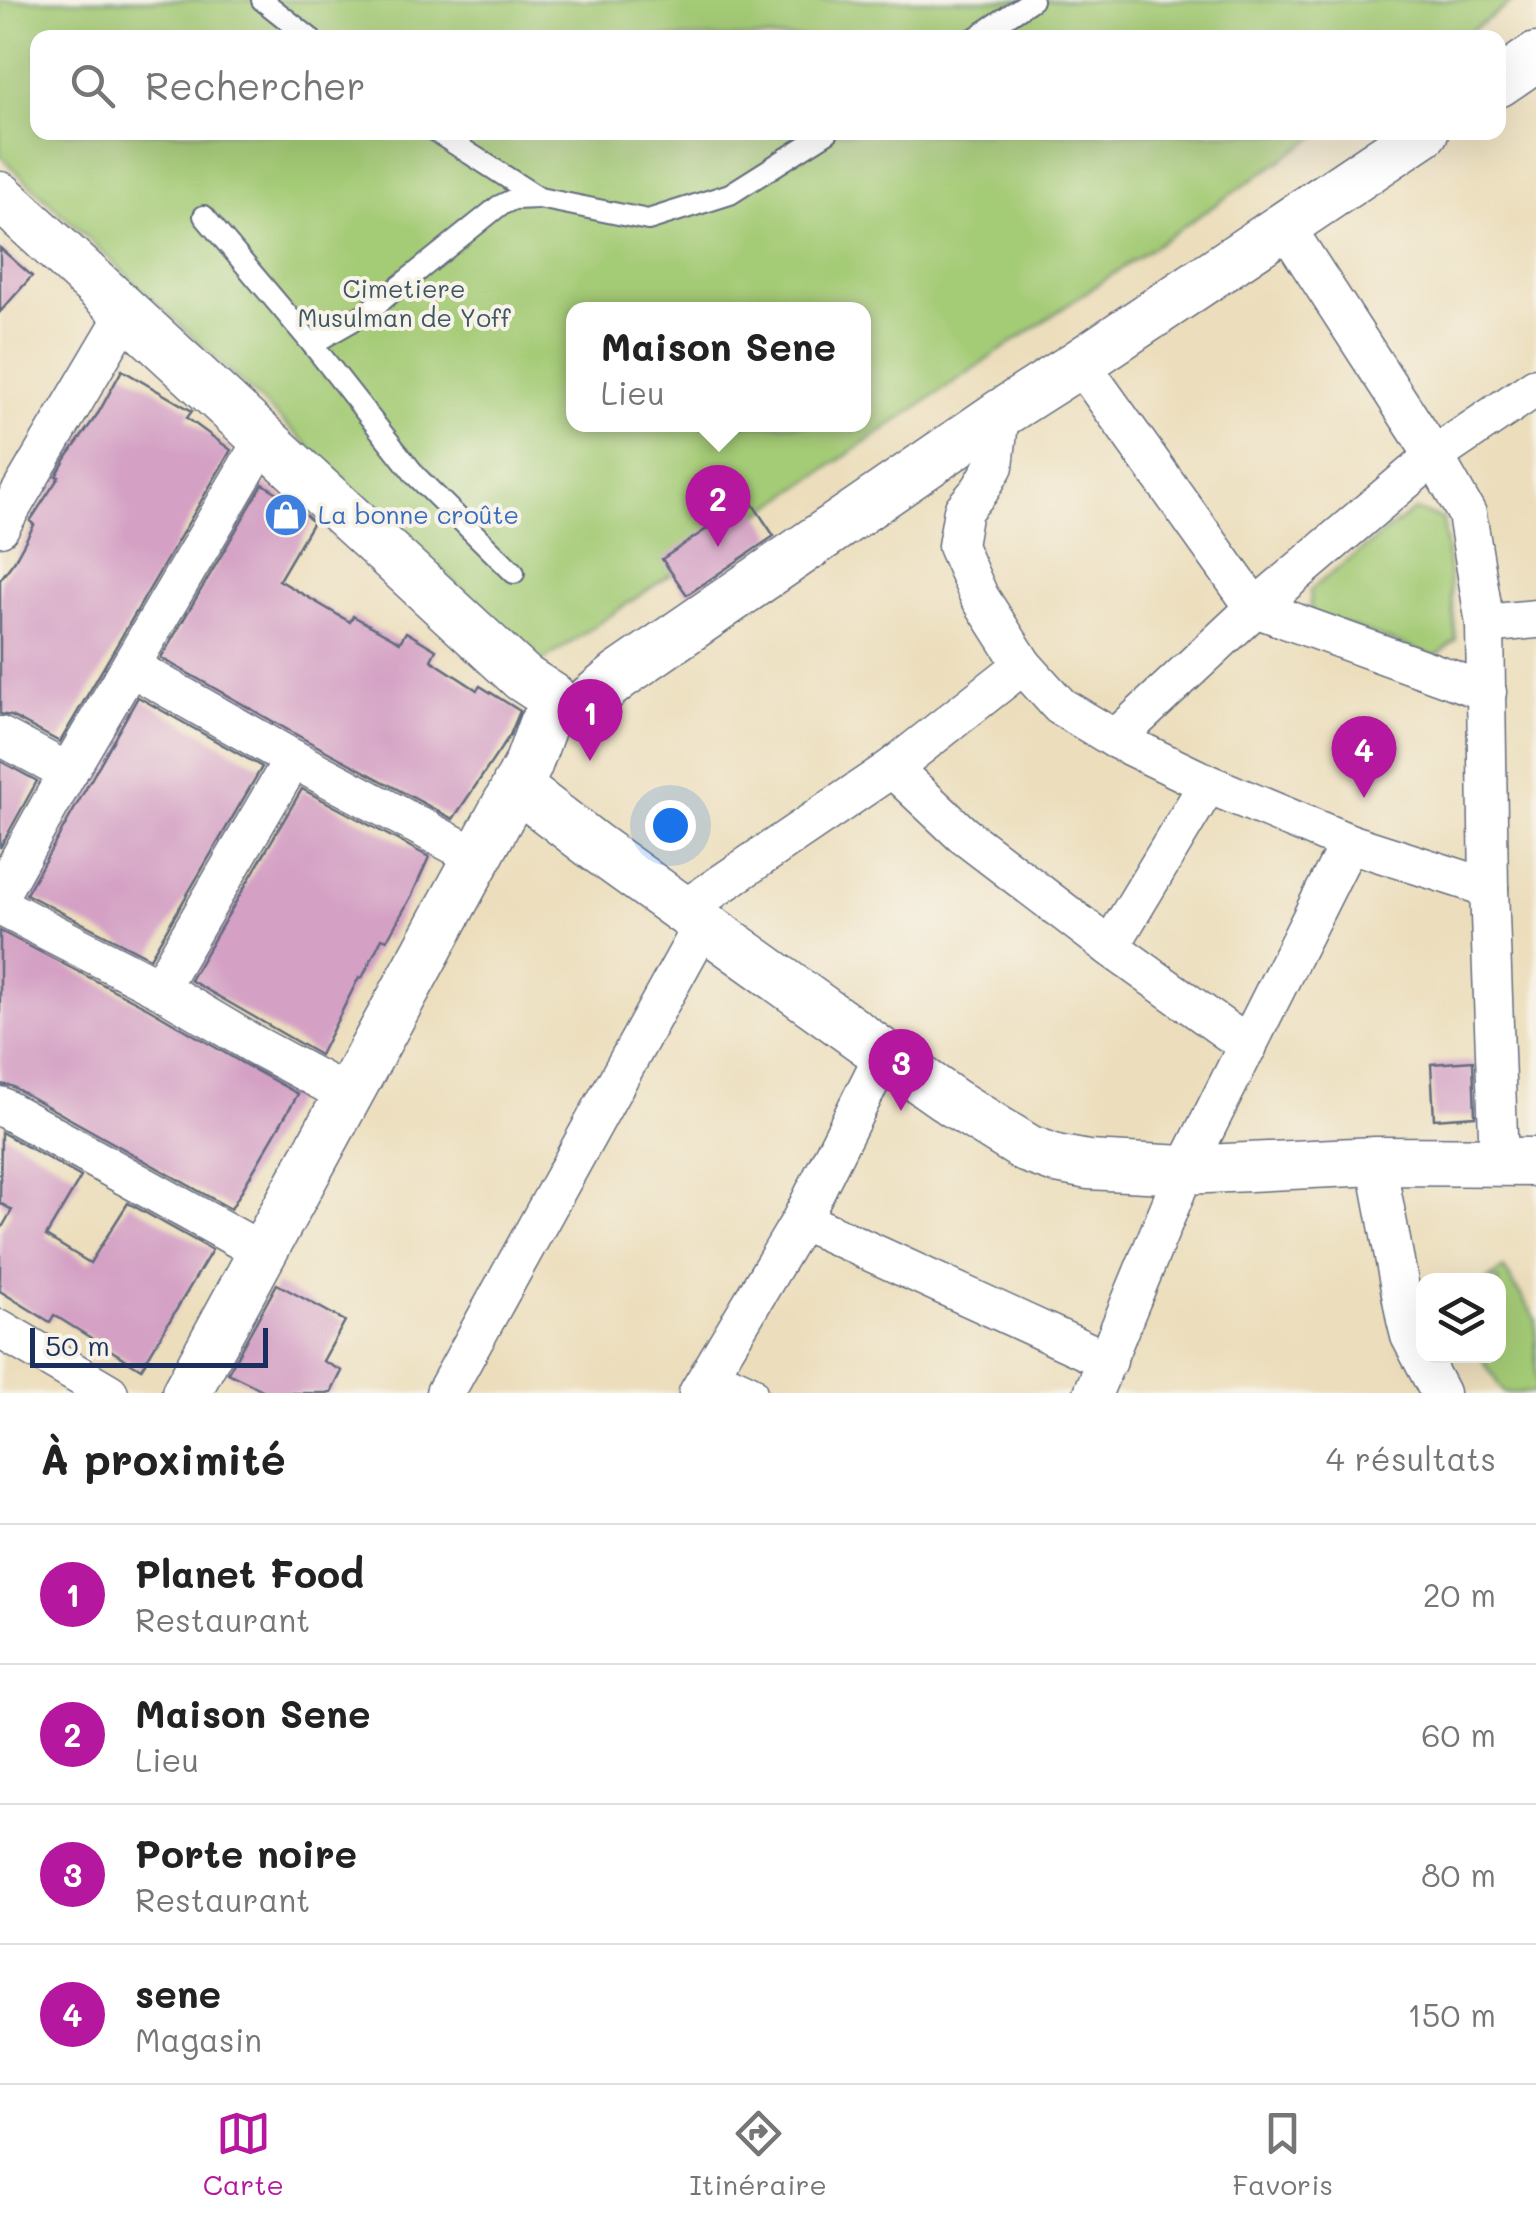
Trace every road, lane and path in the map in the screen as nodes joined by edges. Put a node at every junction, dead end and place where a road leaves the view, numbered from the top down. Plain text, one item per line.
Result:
1 (1032, 0) edge
2 (273, 3) edge
3 (302, 30) edge
4 (986, 30) edge
5 (1536, 57) edge
6 (1506, 77) edge
7 (448, 140) edge
8 (815, 140) edge
9 (1412, 140) edge
10 (0, 196) edge
11 (539, 198) junction
12 (204, 216) dead end
13 (1285, 226) junction
14 (128, 312) junction
15 (312, 344) junction
16 (1080, 363) junction
17 (1536, 387) edge
18 (1000, 414) junction
19 (264, 438) junction
20 (1434, 456) junction
21 (5, 506) edge
22 (514, 574) dead end
23 (1255, 608) junction
24 (1536, 619) edge
25 (1485, 624) junction
26 (1023, 665) junction
27 (131, 667) junction
28 (1487, 692) junction
29 (545, 723) junction
30 (0, 736) edge
31 (1115, 738) junction
32 (293, 758) junction
33 (892, 768) junction
34 (68, 772) junction
35 (1208, 784) junction
36 (1349, 843) junction
37 (477, 858) junction
38 (1490, 888) junction
39 (0, 894) edge
40 (0, 906) edge
41 (693, 918) junction
42 (1110, 947) junction
43 (158, 988) junction
44 (1248, 1046) junction
45 (884, 1054) junction
46 (346, 1094) junction
47 (0, 1106) edge
48 (1376, 1161) junction
49 (1518, 1163) edge
50 (1185, 1170) junction
51 (801, 1220) junction
52 (262, 1252) junction
53 (0, 1329) edge
54 (704, 1384) edge
55 (1101, 1384) edge
56 (89, 1389) edge
57 (199, 1389) edge
58 (446, 1393) edge
59 (748, 1393) edge
60 (1440, 1393) edge

1 - 4 lane
2 - 3 lane
5 - 6 street
7 - 11 lane
8 - 11 lane
9 - 13 street
10 - 14 street
11 - 15 lane
12 - 15 lane
13 - 16 street
13 - 20 street
14 - 19 street
14 - 21 street
15 - 22 lane
16 - 18 street
16 - 23 street
17 - 20 street
18 - 26 street
18 - 29 street
19 - 27 street
19 - 29 street
20 - 23 street
20 - 25 street
23 - 28 street
23 - 31 street
24 - 25 street
25 - 28 street
26 - 31 street
26 - 33 street
27 - 32 street
27 - 34 street
28 - 38 street
29 - 37 street
29 - 41 street
30 - 34 street
31 - 35 street
32 - 37 street
32 - 43 street
33 - 41 street
33 - 42 street
34 - 39 street
35 - 36 street
35 - 42 street
36 - 38 street
36 - 44 street
37 - 46 street
38 - 49 street
40 - 43 street
41 - 45 street
41 - 58 street
42 - 44 street
43 - 46 street
44 - 50 street
45 - 50 street
45 - 51 street
46 - 52 street
47 - 52 street
48 - 49 street
48 - 50 street
48 - 60 street
50 - 55 street
51 - 54 street
51 - 55 street
52 - 57 street
53 - 56 street
54 - 59 street

